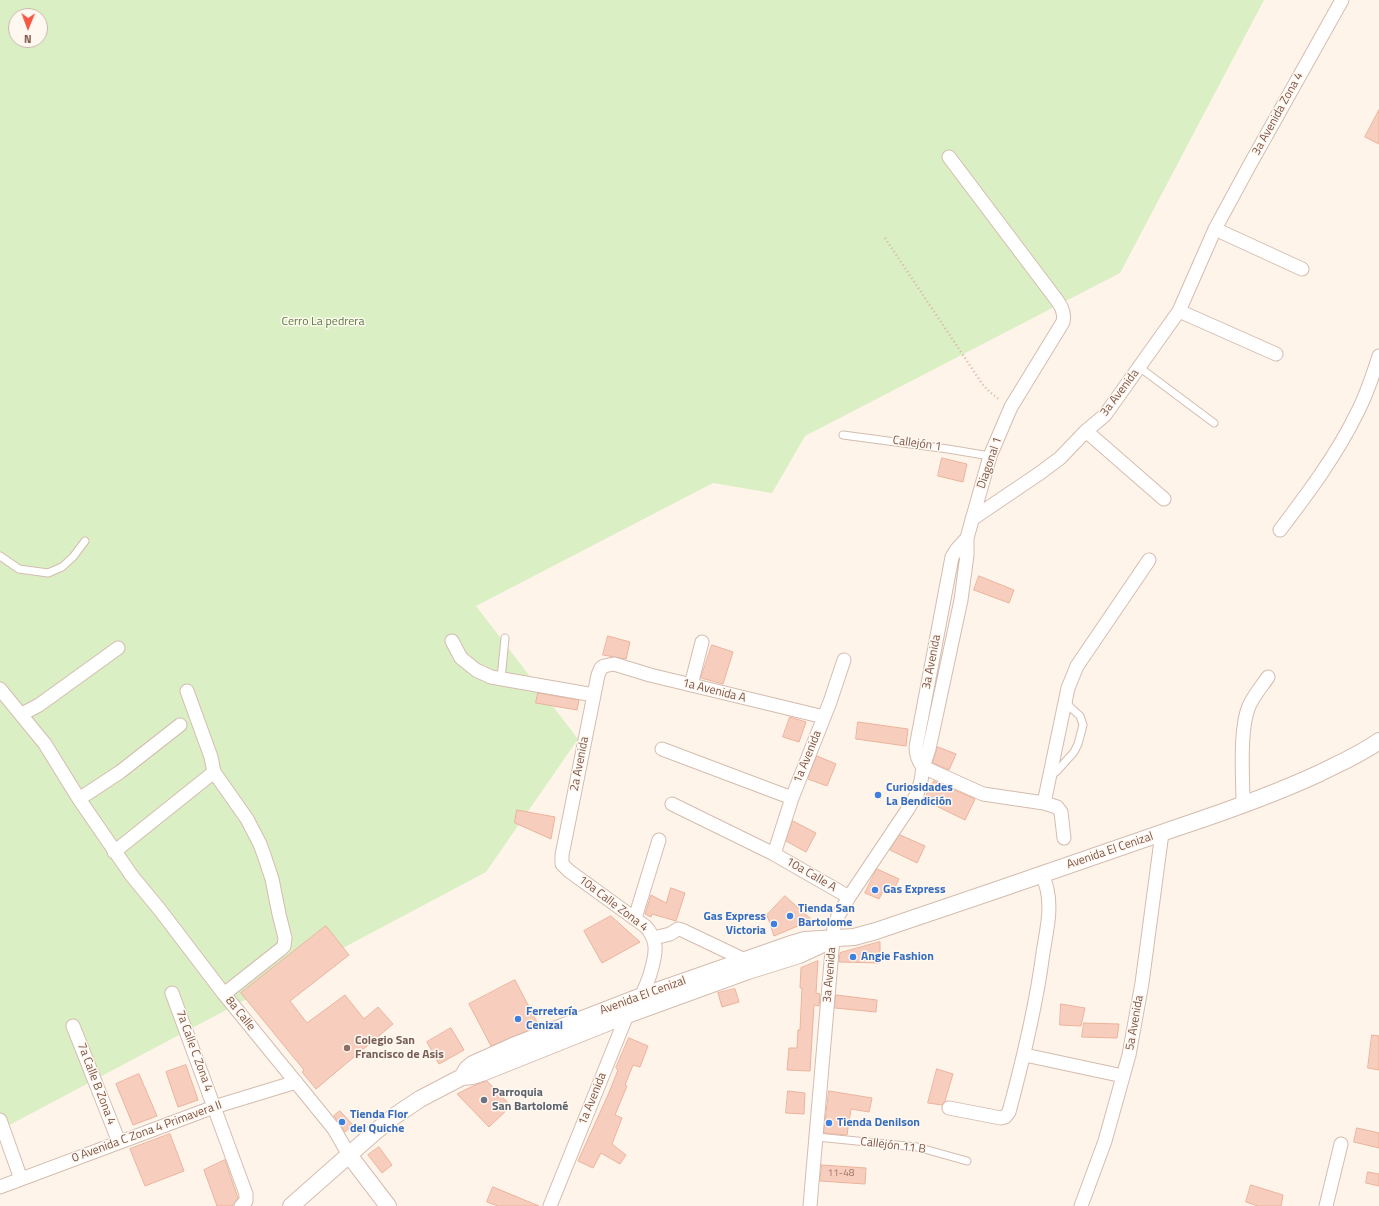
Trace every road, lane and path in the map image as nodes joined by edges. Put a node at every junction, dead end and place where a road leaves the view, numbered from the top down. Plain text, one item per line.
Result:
1 (1342, 0) edge
2 (949, 157) dead end
3 (1215, 229) junction
4 (885, 238) dead end
5 (1302, 269) dead end
6 (1179, 311) junction
7 (1276, 354) dead end
8 (1379, 356) edge
9 (1139, 368) junction
10 (1011, 407) junction
11 (1214, 423) dead end
12 (1086, 431) junction
13 (843, 435) dead end
14 (990, 456) junction
15 (1164, 500) dead end
16 (972, 520) junction
17 (1280, 530) dead end
18 (85, 541) dead end
19 (0, 556) edge
20 (1149, 560) dead end
21 (505, 638) dead end
22 (452, 641) dead end
23 (702, 642) dead end
24 (118, 648) dead end
25 (844, 660) dead end
26 (604, 666) joint
27 (1268, 676) dead end
28 (501, 679) junction
29 (691, 685) junction
30 (0, 689) edge
31 (187, 691) dead end
32 (594, 695) junction
33 (1066, 699) junction
34 (22, 714) junction
35 (824, 717) junction
36 (180, 725) dead end
37 (1379, 741) edge
38 (662, 749) dead end
39 (923, 767) junction
40 (214, 772) junction
41 (1049, 777) junction
42 (792, 798) junction
43 (79, 799) junction
44 (672, 804) dead end
45 (1044, 804) junction
46 (1243, 805) junction
47 (1162, 833) junction
48 (1064, 838) dead end
49 (659, 840) dead end
50 (114, 852) junction
51 (774, 854) junction
52 (562, 864) joint
53 (1042, 875) junction
54 (849, 897) junction
55 (635, 918) junction
56 (654, 938) junction
57 (833, 939) junction
58 (747, 966) junction
59 (172, 993) dead end
60 (224, 994) junction
61 (642, 996) junction
62 (627, 1015) junction
63 (73, 1026) dead end
64 (1024, 1055) junction
65 (462, 1076) junction
66 (1123, 1076) junction
67 (296, 1082) junction
68 (214, 1106) junction
69 (949, 1108) dead end
70 (0, 1120) edge
71 (817, 1137) junction
72 (118, 1142) junction
73 (1341, 1144) dead end
74 (349, 1155) junction
75 (967, 1161) dead end
76 (21, 1179) junction
77 (0, 1187) edge
78 (243, 1203) edge
79 (291, 1206) edge
80 (388, 1206) edge
81 (550, 1206) edge
82 (810, 1206) edge
83 (1081, 1206) edge
84 (1326, 1206) edge

1 - 3 street, 3a Avenida Zona 4
2 - 10 street, Diagonal 1
3 - 5 street
3 - 6 street, 3a Avenida
4 - 10 path
6 - 7 street
6 - 9 street, 3a Avenida
8 - 17 street
9 - 11 lane
9 - 12 street, 3a Avenida
10 - 14 street, Diagonal 1
12 - 15 street
12 - 16 street, 3a Avenida
13 - 14 lane, Callejón 1
14 - 16 street, Diagonal 1
16 - 39 street, 3a Avenida
18 - 19 lane
20 - 33 street
21 - 28 lane
22 - 28 street
23 - 29 street
24 - 34 street
25 - 35 street, 1a Avenida
26 - 29 street, 1a Avenida A
26 - 32 street, 2a Avenida
27 - 46 street
28 - 32 street
29 - 35 street, 1a Avenida A
30 - 34 street, 8a Calle
31 - 40 street
32 - 52 street, 2a Avenida
33 - 41 street
33 - 41 lane
34 - 43 street, 8a Calle
35 - 42 street, 1a Avenida
36 - 43 street
37 - 46 street, Avenida El Cenizal
38 - 42 street
39 - 45 street
39 - 54 street, 3a Avenida
40 - 50 street
40 - 60 street
41 - 45 street
42 - 51 street, 1a Avenida
43 - 50 street, 8a Calle
44 - 51 street, 10a Calle A
45 - 48 street
46 - 47 street, Avenida El Cenizal
47 - 53 street, Avenida El Cenizal
47 - 66 street, 5a Avenida
49 - 55 street
50 - 60 street, 8a Calle
51 - 54 street, 10a Calle A
52 - 55 street, 10a Calle Zona 4
53 - 57 street, Avenida El Cenizal
53 - 64 street
54 - 57 street, 3a Avenida
55 - 56 street, 10a Calle Zona 4
56 - 58 street
56 - 61 street, 10a Calle Zona 4
57 - 58 street, Avenida El Cenizal
57 - 71 street, 3a Avenida
58 - 61 street, Avenida El Cenizal
58 - 62 street, Avenida El Cenizal
59 - 68 street, 7a Calle C Zona 4
60 - 67 street, 8a Calle
61 - 62 street, 1a Avenida
61 - 65 street, Avenida El Cenizal
62 - 65 street, Avenida El Cenizal
62 - 81 street, 1a Avenida
63 - 72 street, 7a Calle B Zona 4
64 - 66 street
64 - 69 street
65 - 74 street, Avenida El Cenizal
66 - 83 street, 5a Avenida
67 - 68 street, 0 Avenida C Zona 4 Primavera II
67 - 74 street, 8a Calle
68 - 72 street, 0 Avenida C Zona 4 Primavera II
68 - 78 street, 7a Calle C Zona 4
70 - 76 street
71 - 75 lane, Callejón 11 B
71 - 82 street, 3a Avenida
72 - 76 street, 0 Avenida C Zona 4 Primavera II
73 - 84 street
74 - 79 street, Avenida El Cenizal
74 - 80 street, 8a Calle
76 - 77 street, 0 Avenida C Zona 4 Primavera II

